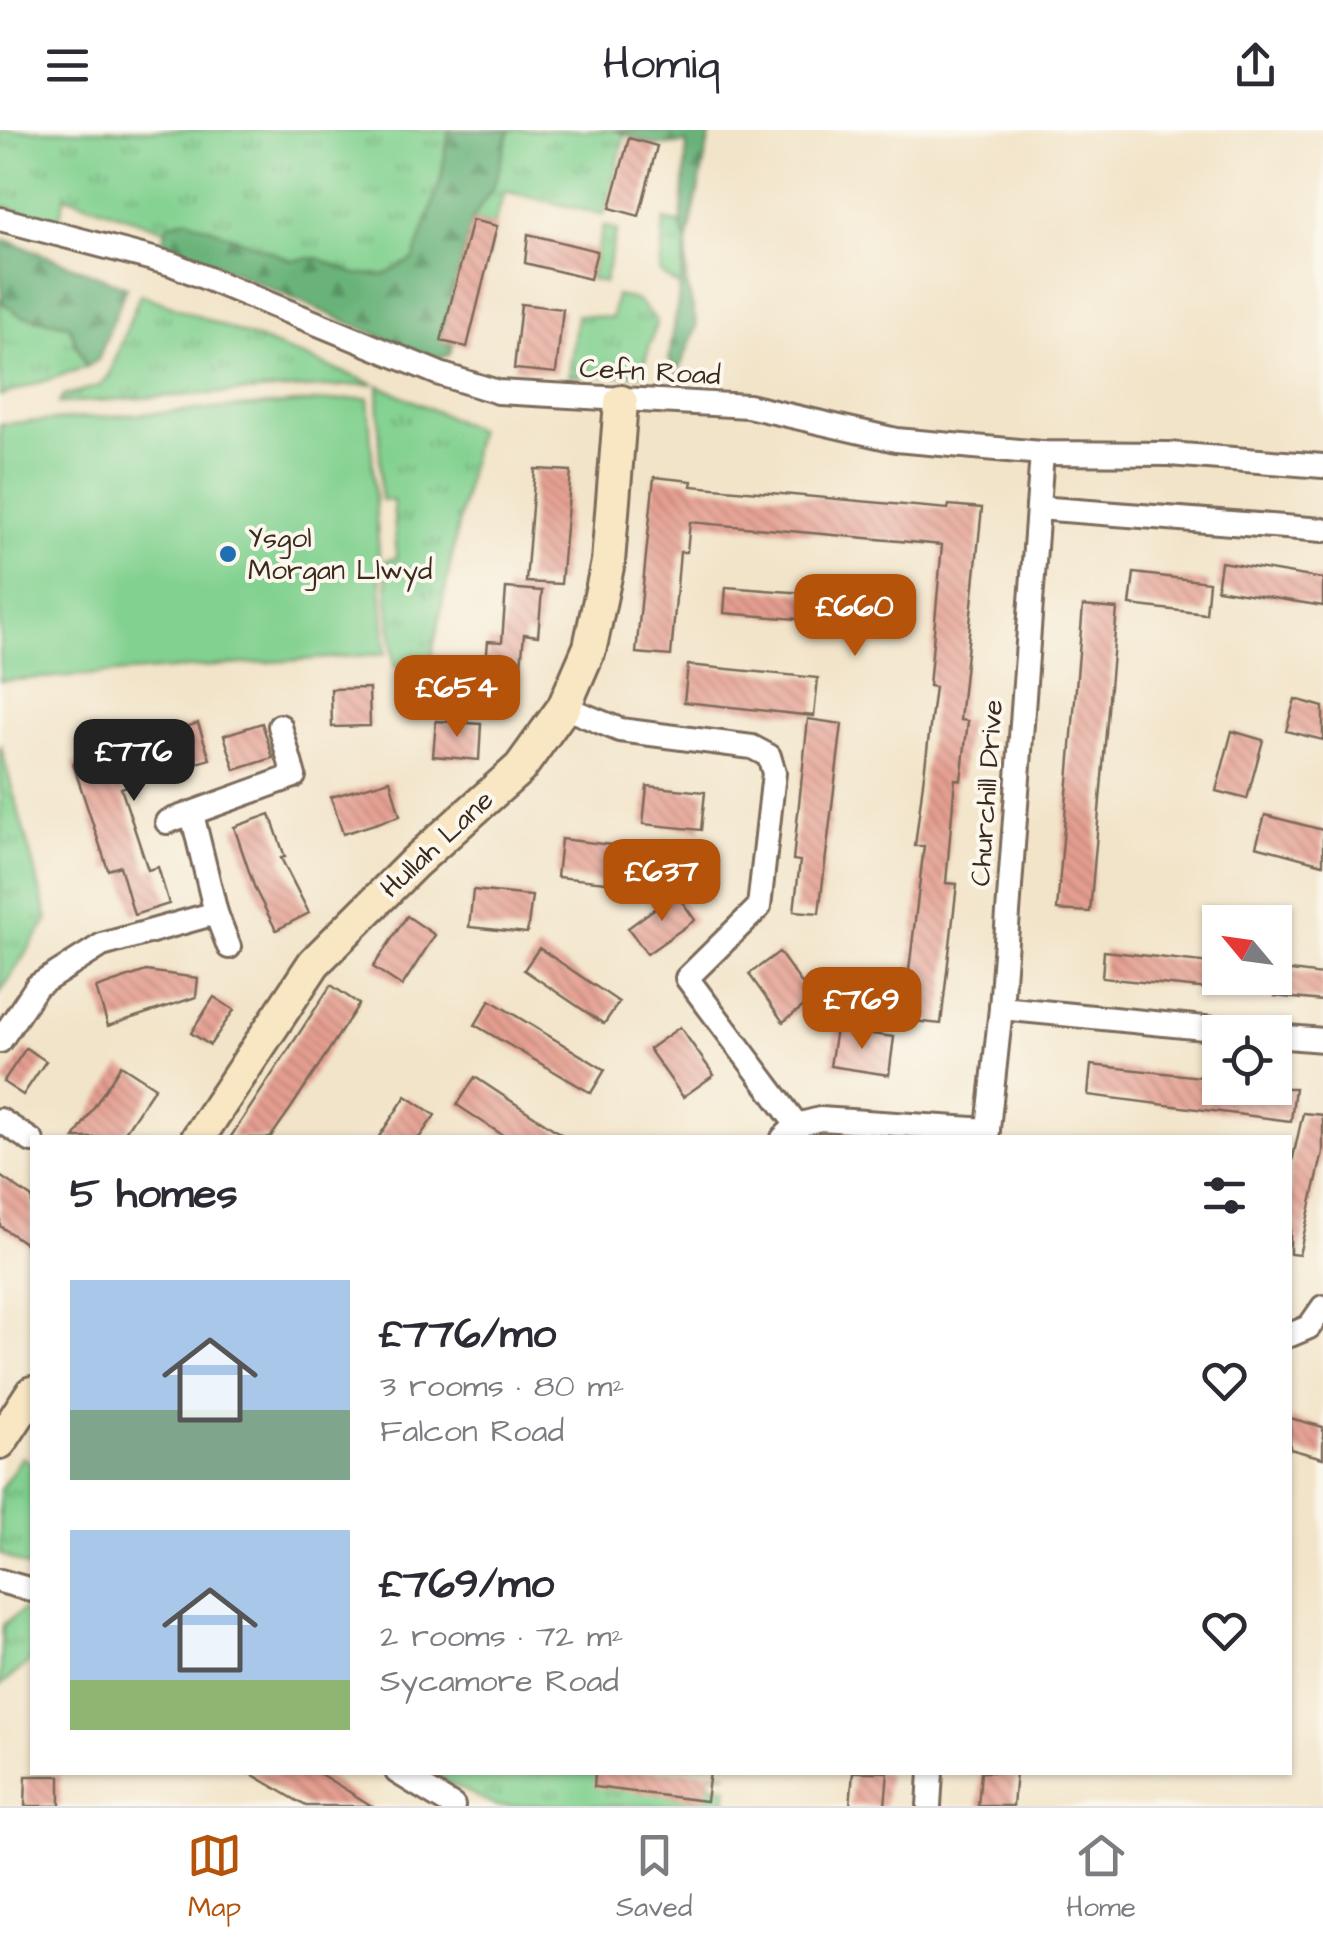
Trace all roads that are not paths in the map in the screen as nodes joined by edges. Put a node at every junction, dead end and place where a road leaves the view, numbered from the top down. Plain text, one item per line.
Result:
1 (0, 220) edge
2 (621, 402) junction
3 (1042, 453) junction
4 (1323, 466) edge
5 (1038, 508) junction
6 (1323, 530) edge
7 (564, 707) junction
8 (280, 726) dead end
9 (192, 814) junction
10 (167, 822) dead end
11 (216, 913) junction
12 (228, 947) dead end
13 (1001, 1008) junction
14 (1202, 1028) edge
15 (1292, 1037) edge
16 (1323, 1040) edge
17 (0, 1041) edge
18 (0, 1120) edge
19 (790, 1131) edge
20 (987, 1134) edge
21 (200, 1135) edge
22 (30, 1140) edge
23 (1323, 1307) edge
24 (1292, 1333) edge
25 (30, 1396) edge
26 (0, 1442) edge
27 (0, 1580) edge
28 (30, 1589) edge
29 (402, 1775) edge
30 (931, 1775) edge
31 (453, 1806) edge
32 (929, 1806) edge

1 - 2 street, Cefn Road
2 - 3 street, Cefn Road
2 - 7 street, Hullah Lane
3 - 4 street, Cefn Road
3 - 5 street, Churchill Drive
5 - 6 street
5 - 13 street, Churchill Drive
7 - 19 street
7 - 21 street, Hullah Lane
8 - 9 street
9 - 10 street
9 - 11 street
11 - 12 street
11 - 17 street
13 - 14 street
13 - 20 street, Churchill Drive
15 - 16 street
18 - 22 street
19 - 20 street
23 - 24 street
25 - 26 street
27 - 28 street
29 - 31 street
30 - 32 street

